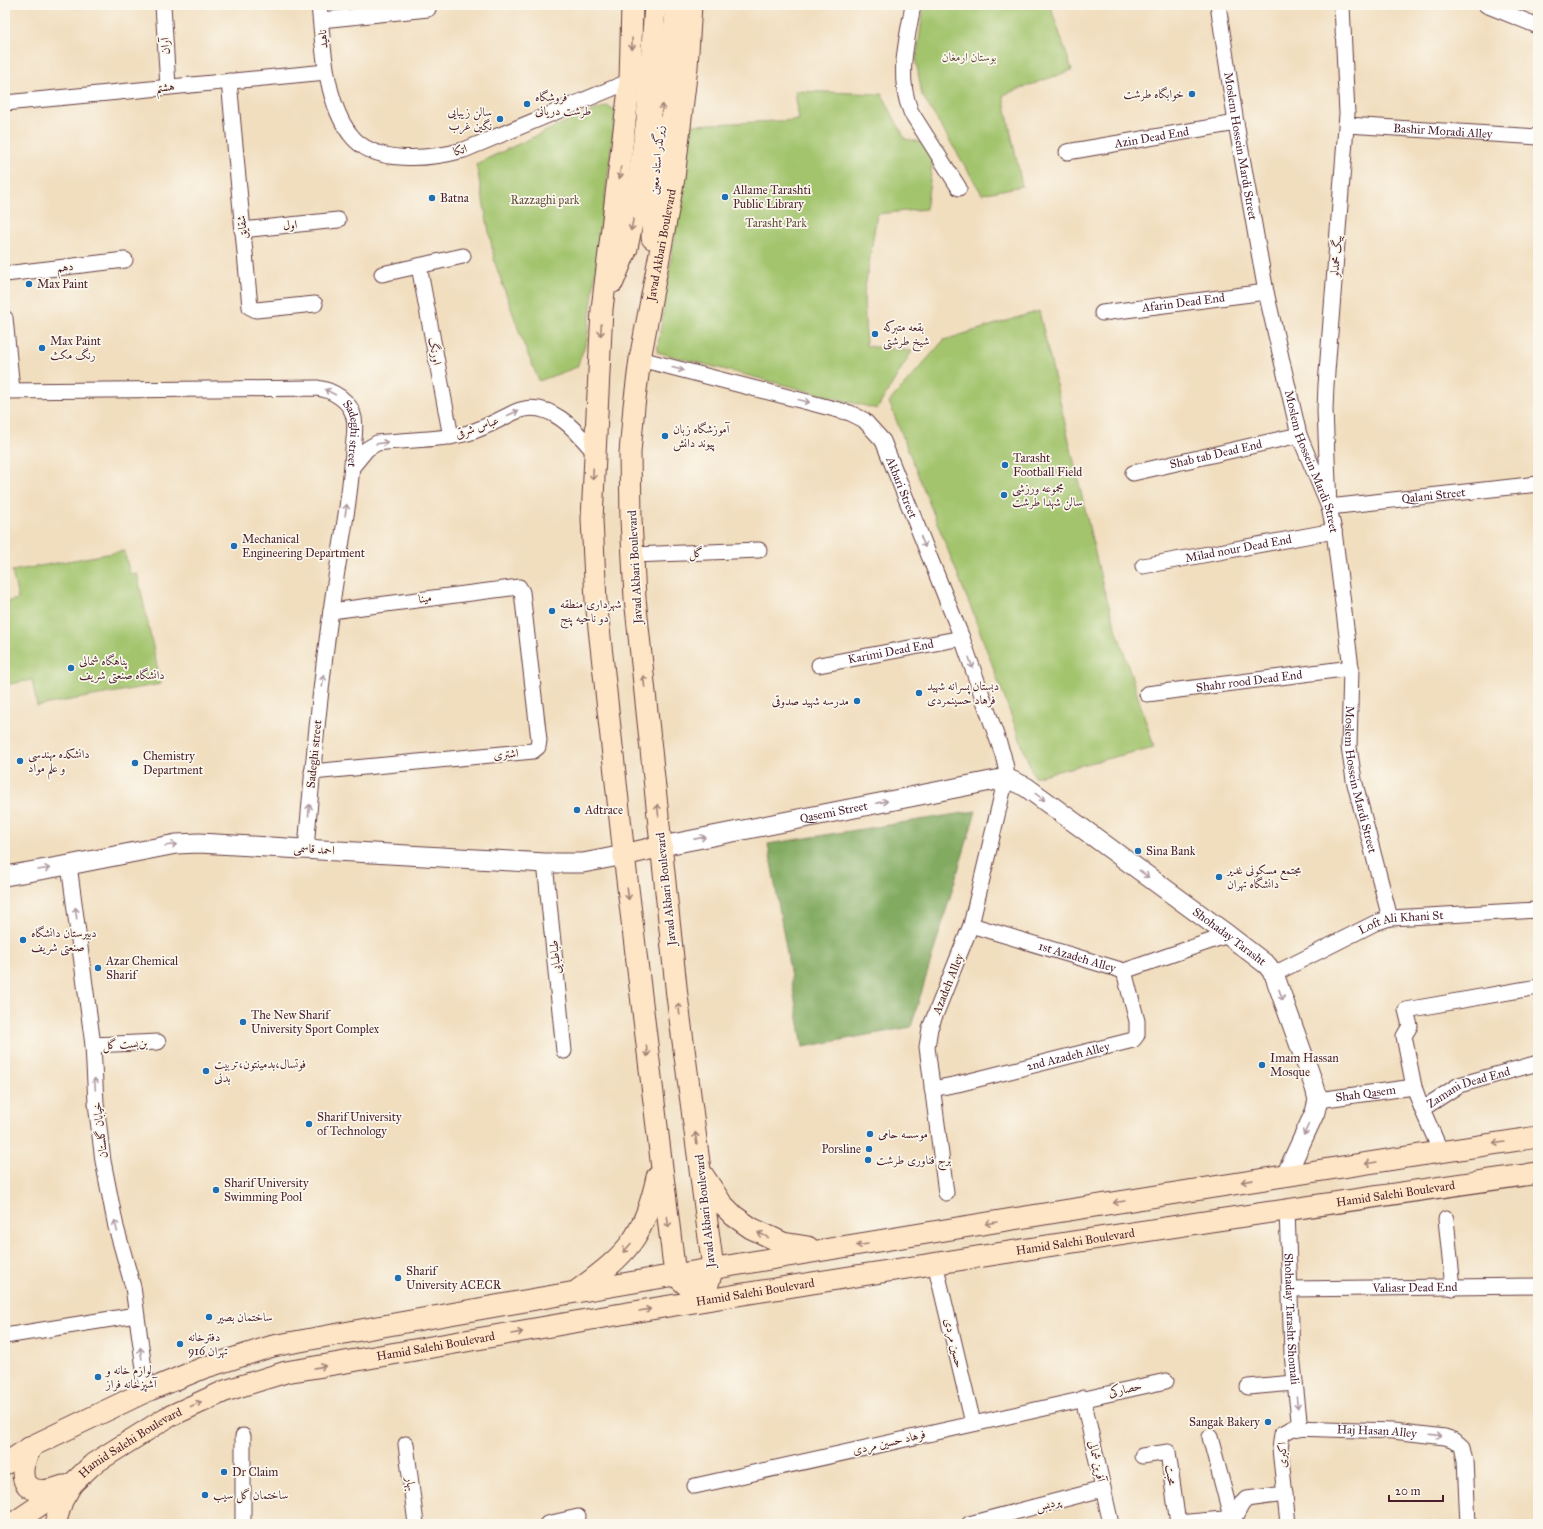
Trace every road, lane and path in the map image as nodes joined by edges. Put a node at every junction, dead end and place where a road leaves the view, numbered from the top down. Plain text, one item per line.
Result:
1 (163, 5) edge
2 (632, 5) edge
3 (655, 5) edge
4 (674, 5) edge
5 (691, 5) edge
6 (914, 5) edge
7 (1218, 5) edge
8 (1342, 5) edge
9 (1486, 5) edge
10 (1504, 8) edge
11 (428, 9) dead end
12 (320, 12) edge
13 (1538, 26) edge
14 (326, 72) junction
15 (228, 81) junction
16 (630, 81) junction
17 (168, 87) junction
18 (5, 103) edge
19 (1236, 123) junction
20 (1347, 125) junction
21 (1538, 137) edge
22 (1067, 152) dead end
23 (959, 188) dead end
24 (338, 220) dead end
25 (242, 230) junction
26 (463, 256) dead end
27 (125, 260) dead end
28 (419, 266) junction
29 (5, 274) edge
30 (382, 274) dead end
31 (1266, 292) junction
32 (315, 304) dead end
33 (602, 309) junction
34 (1102, 313) dead end
35 (648, 316) junction
36 (5, 318) edge
37 (640, 359) junction
38 (9, 391) edge
39 (1299, 435) junction
40 (451, 437) junction
41 (594, 452) junction
42 (353, 466) junction
43 (1133, 473) dead end
44 (1538, 484) edge
45 (1329, 507) junction
46 (1334, 531) junction
47 (759, 550) dead end
48 (633, 555) junction
49 (1143, 566) dead end
50 (519, 587) joint
51 (331, 611) junction
52 (962, 638) junction
53 (819, 665) dead end
54 (1351, 668) junction
55 (1147, 694) dead end
56 (312, 772) junction
57 (1006, 778) junction
58 (662, 846) junction
59 (306, 849) junction
60 (624, 855) junction
61 (545, 863) junction
62 (69, 865) junction
63 (5, 876) edge
64 (1538, 910) edge
65 (1390, 918) junction
66 (971, 925) junction
67 (1228, 935) junction
68 (1124, 971) junction
69 (1274, 974) junction
70 (1538, 987) edge
71 (158, 1042) dead end
72 (93, 1045) junction
73 (564, 1051) dead end
74 (1538, 1063) edge
75 (1414, 1087) junction
76 (932, 1089) junction
77 (1318, 1100) junction
78 (1422, 1109) junction
79 (1538, 1137) edge
80 (1441, 1152) junction
81 (660, 1161) junction
82 (700, 1171) junction
83 (1538, 1173) edge
84 (1286, 1175) junction
85 (946, 1193) dead end
86 (1287, 1210) junction
87 (1446, 1219) dead end
88 (819, 1251) junction
89 (935, 1263) junction
90 (713, 1268) junction
91 (675, 1274) junction
92 (814, 1283) junction
93 (1538, 1286) edge
94 (1453, 1288) junction
95 (1291, 1289) junction
96 (575, 1292) junction
97 (703, 1300) junction
98 (136, 1315) junction
99 (5, 1336) edge
100 (1166, 1381) dead end
101 (1295, 1383) junction
102 (1248, 1387) dead end
103 (147, 1391) junction
104 (1083, 1398) junction
105 (973, 1423) junction
106 (1300, 1429) junction
107 (243, 1436) dead end
108 (1210, 1437) dead end
109 (406, 1444) dead end
110 (32, 1446) junction
111 (1142, 1456) dead end
112 (7, 1462) edge
113 (73, 1483) junction
114 (695, 1486) dead end
115 (1103, 1489) junction
116 (1285, 1494) junction
117 (578, 1517) dead end
118 (1233, 1522) edge
119 (12, 1524) edge
120 (55, 1524) edge
121 (243, 1524) edge
122 (416, 1524) edge
123 (547, 1524) edge
124 (969, 1524) edge
125 (1110, 1524) edge
126 (1178, 1524) edge
127 (1288, 1524) edge
128 (1468, 1524) edge

1 - 17 street, آران
2 -> 16 main road
3 -> 33 main road, زیرگذر استاد معین
35 -> 4 main road, زیرگذر استاد معین
5 - 35 main road, Javad Akbari Boulevard
6 - 23 street
7 - 19 street, Moslem Hossein Mardi Street
8 - 20 street, بیگ محمدلو
9 - 10 street
10 - 13 street
11 - 12 street
12 - 14 street, ناهید
14 - 15 street, هشتم
14 - 16 street, اتکا
15 - 17 street, هشتم
15 - 25 street, شقایق
16 -> 33 main road
17 - 18 street, هشتم
19 - 22 street, Azin Dead End
19 - 31 street, Moslem Hossein Mardi Street
20 - 21 street, Bashir Moradi Alley
20 - 45 street, بیگ محمدلو
24 - 25 street, اول
25 - 32 street, شقایق
26 - 28 street
27 - 29 street, دهم
28 - 30 street
28 - 40 street, اورنگ
31 - 34 street, Afarin Dead End
31 - 39 street, Moslem Hossein Mardi Street
33 -> 41 main road
35 - 37 main road, Javad Akbari Boulevard
36 - 38 street, Sadeghi street
37 - 48 main road, Javad Akbari Boulevard
37 -> 52 street, Akbari Street
42 -> 38 street, Sadeghi street
39 - 43 street, Shab tab Dead End
39 - 45 street, Moslem Hossein Mardi Street
40 -> 41 street, عباس شرقی
42 -> 40 street, عباس شرقی
41 -> 60 main road
51 -> 42 street, Sadeghi street
44 - 45 street, Qalani Street
45 - 46 street, Moslem Hossein Mardi Street
46 - 49 street, Milad nour Dead End
46 - 54 street, Moslem Hossein Mardi Street
47 - 48 street, گل
58 -> 48 main road, Javad Akbari Boulevard
50 - 51 street, مینا
50 - 56 street, اشتری
56 -> 51 street, Sadeghi street
52 - 53 street, Karimi Dead End
52 -> 57 street, Akbari Street
54 - 55 street, Shahr rood Dead End
54 - 65 street, Moslem Hossein Mardi Street
59 -> 56 street, Sadeghi street
58 -> 57 street, Qasemi Street
57 - 66 street, Azadeh Alley
57 -> 67 street, Shohaday Tarasht
58 - 60 main road
82 -> 58 main road, Javad Akbari Boulevard
59 - 61 street, احمد قاسمی
62 -> 59 street, احمد قاسمی
60 - 61 street, احمد قاسمی
60 -> 81 main road
61 - 73 street, طباطبایی
63 -> 62 street, احمد قاسمی
72 -> 62 street, خیابان گلستان
64 - 65 street, Loft Ali Khani St
65 - 69 street, Loft Ali Khani St
66 - 68 street, 1st Azadeh Alley
66 - 76 street, Azadeh Alley
67 - 68 street, 1st Azadeh Alley
67 - 69 street, Shohaday Tarasht
68 - 76 street, 2nd Azadeh Alley
69 -> 77 street, Shohaday Tarasht
70 - 75 street
71 - 72 street, بن‌‌بست گل
98 -> 72 street, خیابان گلستان
74 - 78 street, Zamani Dead End
75 - 77 street, Shah Qasem
75 - 78 street
76 - 85 street, Azadeh Alley
77 -> 84 street
78 - 80 street, Zamani Dead End
79 -> 80 main road
80 -> 84 main road
81 -> 91 main road
81 -> 96 main road
88 -> 82 main road
82 - 90 main road, Javad Akbari Boulevard
83 - 86 main road, Hamid Salehi Boulevard
84 - 86 main road
84 -> 88 main road
86 - 89 main road, Hamid Salehi Boulevard
86 - 95 street, Shohaday Tarasht Shomali
87 - 94 street
88 - 90 main road
88 - 92 main road
89 - 92 main road, Hamid Salehi Boulevard
89 - 105 street, حسین مردی
90 - 91 main road
90 - 97 main road, Javad Akbari Boulevard
91 - 96 main road
91 - 97 main road
92 - 97 main road, Hamid Salehi Boulevard
93 - 94 street, Valiasr Dead End
94 - 95 street, Valiasr Dead End
95 - 101 street, Shohaday Tarasht Shomali
96 - 103 main road
113 -> 97 main road, Hamid Salehi Boulevard
98 - 99 street
103 -> 98 street, خیابان گلستان
100 - 104 street, حصارکی
101 - 102 street
101 -> 106 street, Shohaday Tarasht Shomali
103 - 110 main road
104 - 105 street, فرهاد حسین مردی
104 - 115 street, آفرین شمالی
105 - 114 street, فرهاد حسین مردی
106 - 116 street, اکبری
106 -> 128 street, Haj Hasan Alley
107 - 121 street
108 - 118 street
109 - 122 street, بهار
110 - 112 main road
110 - 113 main road
111 - 126 street, محبت
113 - 119 main road, Hamid Salehi Boulevard
113 - 120 main road
115 - 124 street, پردیس
115 - 125 street, آفرین شمالی
116 - 118 street
116 - 127 street, اکبری
117 - 123 street
118 - 126 street

